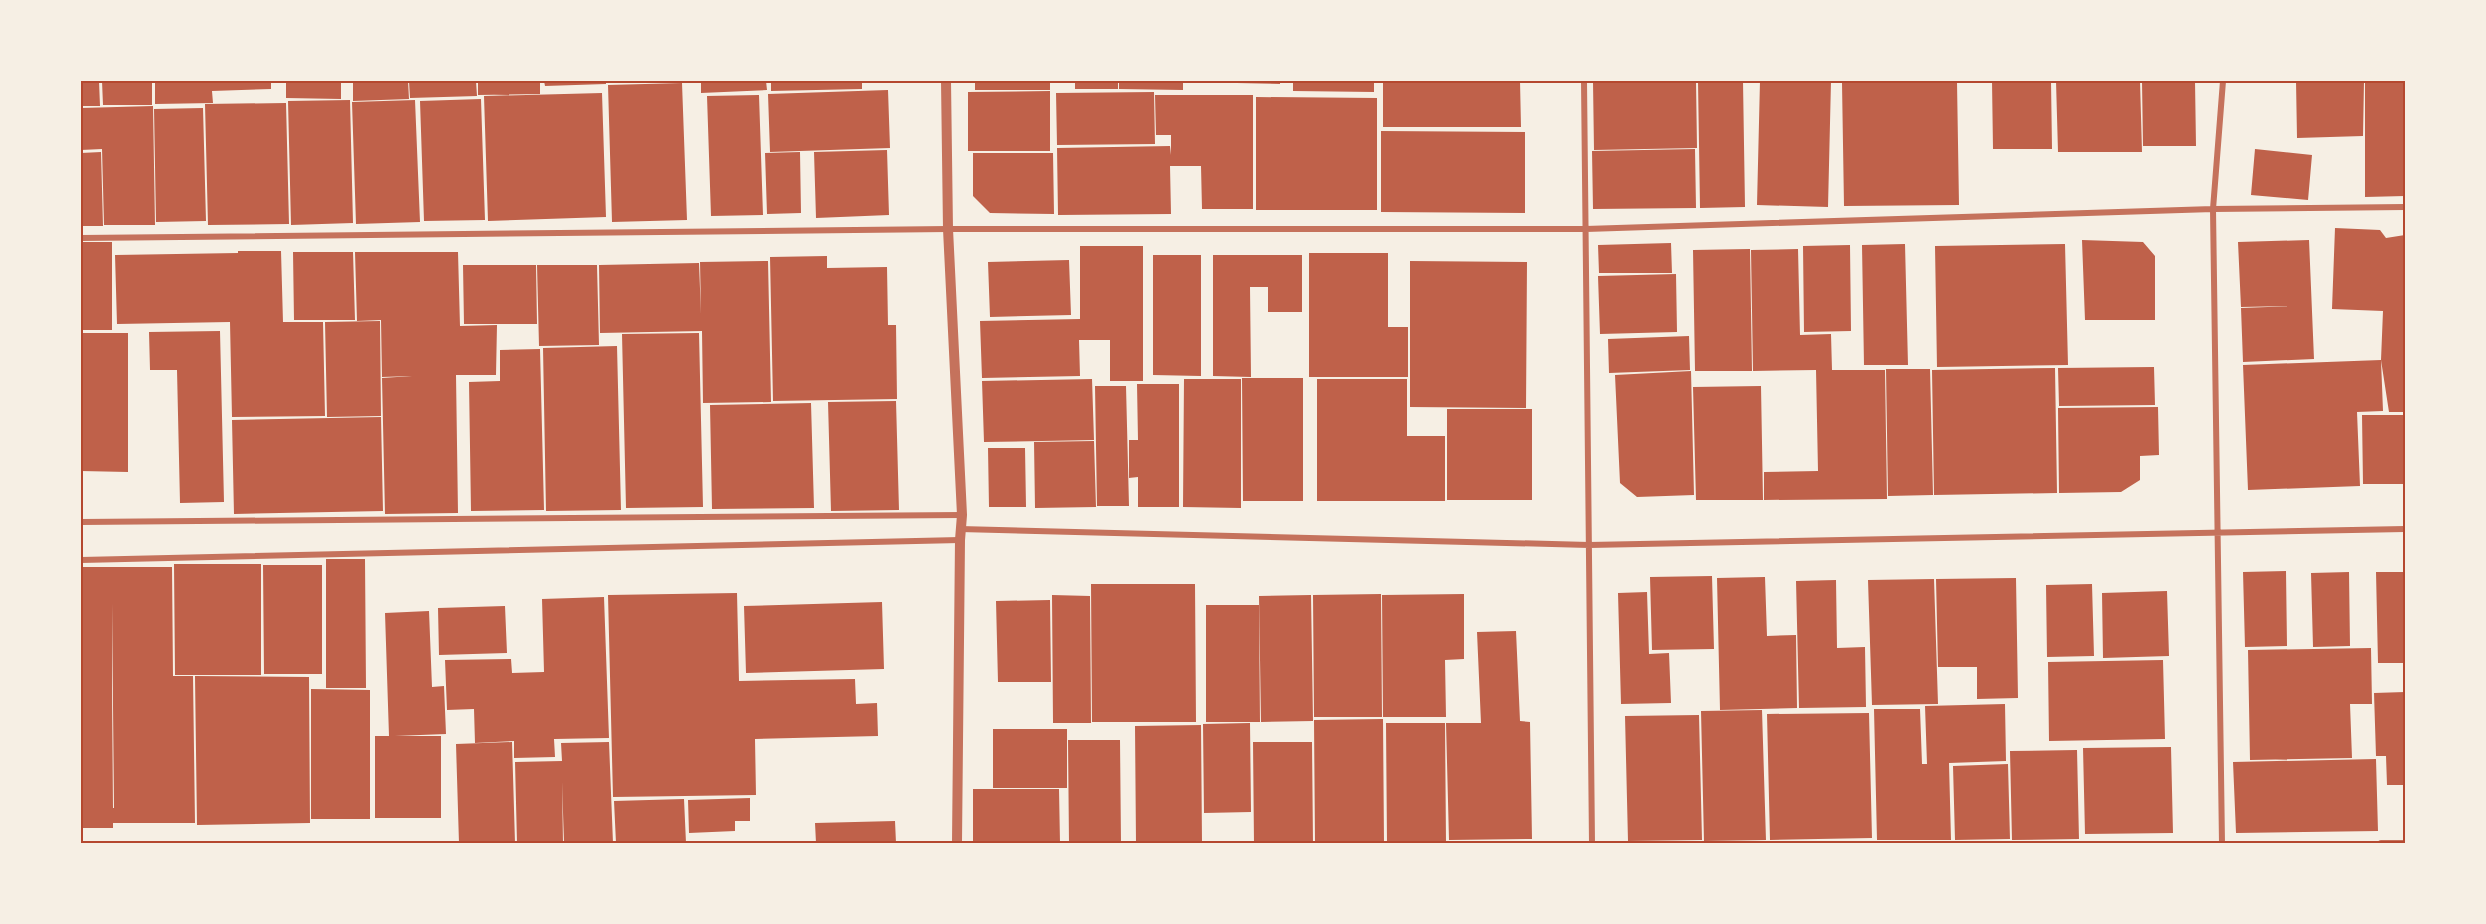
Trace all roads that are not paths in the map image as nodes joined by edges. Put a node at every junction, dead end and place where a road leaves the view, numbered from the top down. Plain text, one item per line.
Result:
1 (945, 81) edge
2 (1584, 81) edge
3 (2223, 81) edge
4 (2405, 207) edge
5 (2213, 209) junction
6 (1586, 229) junction
7 (948, 230) junction
8 (81, 238) edge
9 (962, 515) junction
10 (81, 522) edge
11 (2405, 529) edge
12 (2217, 533) junction
13 (960, 534) junction
14 (1589, 545) junction
15 (81, 560) edge
16 (957, 843) edge
17 (1592, 843) edge
18 (2222, 843) edge
19 (2381, 843) edge
20 (2405, 843) edge

1 - 7 street
2 - 6 street
3 - 5 street
4 - 5 street
5 - 6 street
5 - 12 street
6 - 7 street
6 - 14 street
7 - 8 street
7 - 9 street
9 - 10 street
9 - 13 street
11 - 12 street
12 - 14 street
12 - 18 street
13 - 14 street
13 - 15 street
13 - 16 street
14 - 17 street
19 - 20 street

